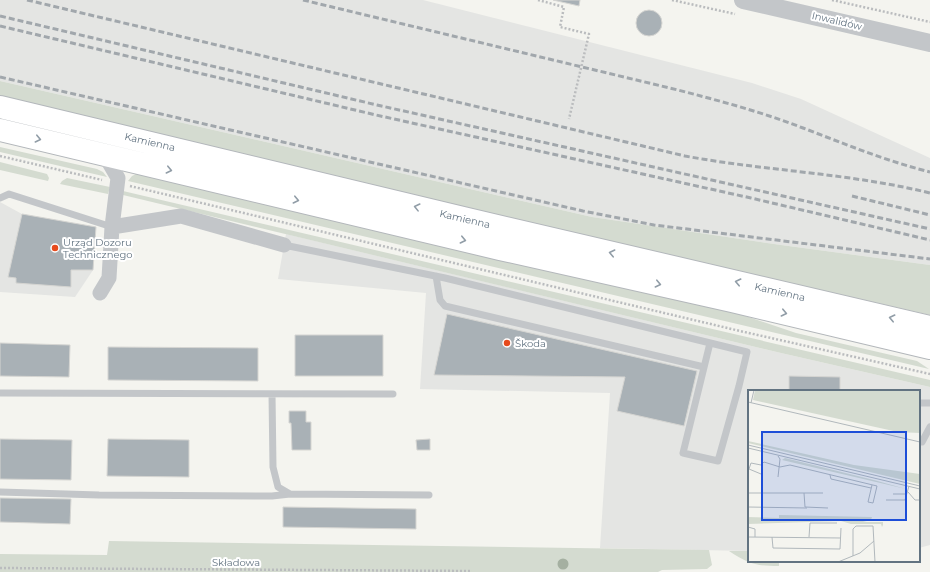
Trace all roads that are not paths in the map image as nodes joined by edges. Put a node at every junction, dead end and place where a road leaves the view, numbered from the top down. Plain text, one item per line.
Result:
1 (743, 0) edge
2 (930, 43) edge
3 (0, 107) edge
4 (0, 130) edge
5 (104, 154) junction
6 (137, 162) junction
7 (117, 180) junction
8 (0, 198) edge
9 (112, 227) junction
10 (284, 244) joint
11 (436, 276) junction
12 (100, 293) dead end
13 (930, 328) edge
14 (710, 343) junction
15 (930, 348) edge
16 (704, 366) junction
17 (0, 393) edge
18 (272, 394) junction
19 (393, 394) dead end
20 (930, 427) edge
21 (920, 442) edge
22 (0, 492) edge
23 (290, 494) junction
24 (428, 495) dead end

1 - 2 street, Inwalidów
13 -> 3 main road, Kamienna
4 -> 5 main road, Kamienna
5 - 6 main road, Kamienna
5 - 7 street
6 - 7 street
6 -> 15 main road, Kamienna
7 - 9 street
8 - 9 lane
9 - 10 street
9 - 12 street
10 - 11 lane
11 - 14 lane
11 - 16 lane
14 - 16 lane
14 - 16 lane
17 - 18 lane
18 - 19 lane
18 - 23 lane
20 - 21 lane
22 - 23 lane
23 - 24 lane

